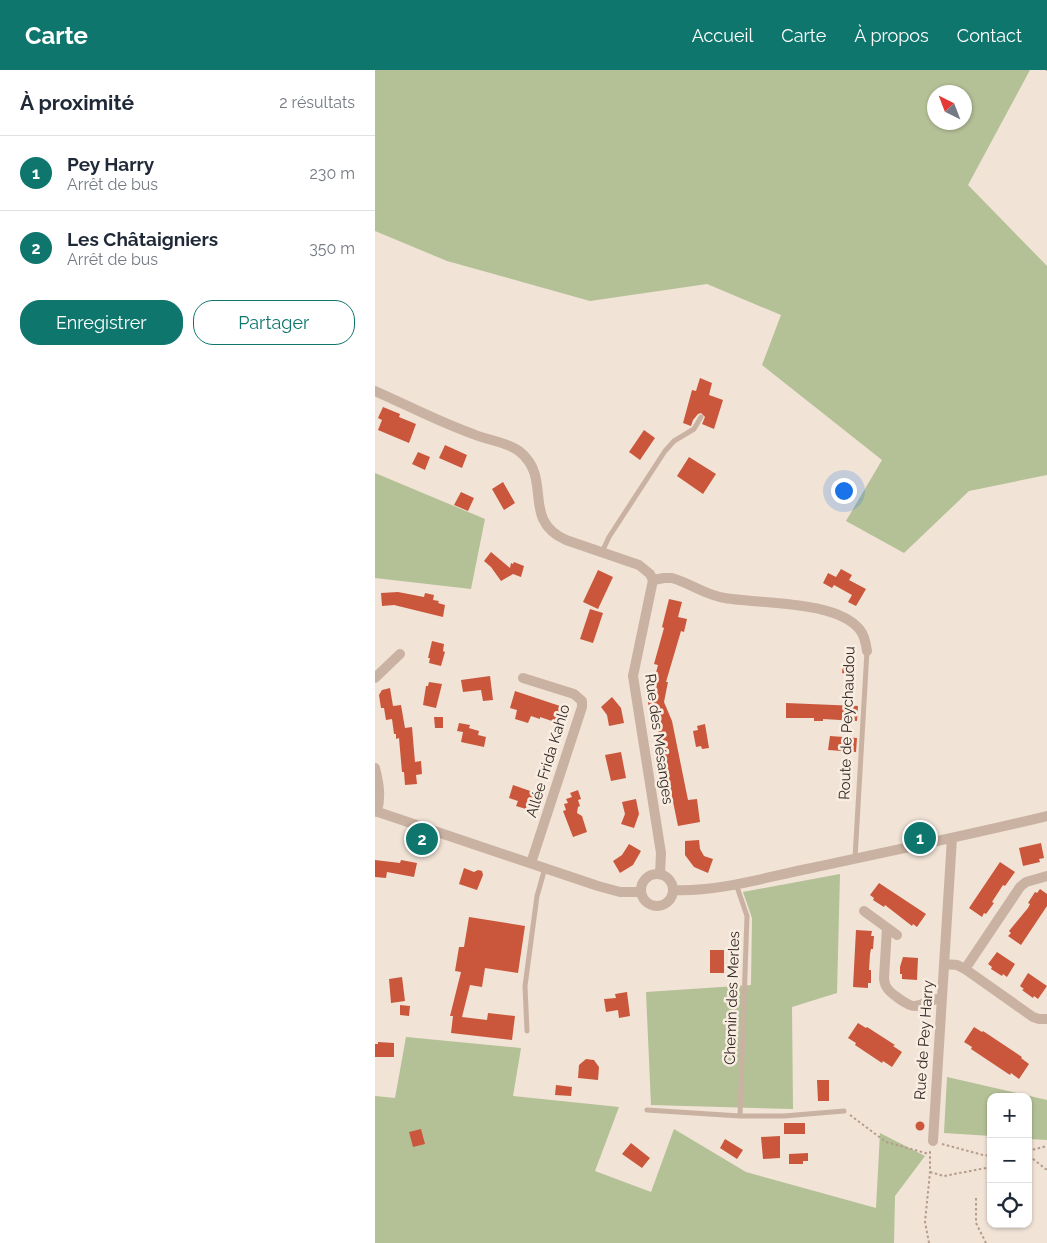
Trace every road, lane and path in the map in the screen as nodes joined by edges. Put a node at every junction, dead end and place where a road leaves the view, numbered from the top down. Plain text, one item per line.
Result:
1 (375, 391) edge
2 (701, 417) dead end
3 (602, 553) junction
4 (653, 580) junction
5 (867, 651) joint
6 (399, 654) dead end
7 (375, 678) edge
8 (523, 678) dead end
9 (375, 768) edge
10 (376, 812) edge
11 (1047, 816) edge
12 (952, 838) junction
13 (855, 859) junction
14 (531, 863) junction
15 (545, 868) junction
16 (660, 874) junction
17 (1047, 876) edge
18 (736, 884) junction
19 (673, 890) junction
20 (641, 892) junction
21 (863, 911) dead end
22 (887, 928) junction
23 (897, 935) dead end
24 (944, 964) junction
25 (965, 969) junction
26 (942, 998) junction
27 (1047, 1019) edge
28 (527, 1030) dead end
29 (647, 1110) dead end
30 (844, 1111) joint
31 (740, 1116) junction
32 (933, 1141) junction
33 (1047, 1146) edge
34 (1032, 1150) edge
35 (929, 1154) junction
36 (987, 1156) edge
37 (1032, 1159) edge
38 (987, 1168) edge
39 (1047, 1170) edge
40 (930, 1172) junction
41 (976, 1198) dead end
42 (929, 1243) edge
43 (986, 1243) edge

1 - 3 street
2 - 3 lane
3 - 4 street
4 - 5 street, Route de Peychaudou
4 - 16 street, Rue des Mésanges
5 - 13 lane, Route de Peychaudou
6 - 7 street
8 - 14 street, Allée Frida Kahlo
9 - 10 street
10 - 14 street
11 - 12 street
12 - 13 street
12 - 24 street, Rue de Pey Harry
13 - 18 street
14 - 15 street
15 - 20 street
15 - 28 lane
16 - 19 street
16 - 20 street
17 - 25 street
18 - 19 street
18 - 31 lane, Chemin des Merles
19 - 20 street
21 - 22 street
22 - 23 street
22 - 26 street
24 - 25 street
24 - 26 street, Rue de Pey Harry
25 - 27 street
26 - 32 street, Rue de Pey Harry
29 - 31 lane
30 - 31 lane
30 - 35 path
32 - 35 path
32 - 36 path
33 - 34 path
35 - 40 path
37 - 39 path
38 - 40 path
40 - 42 path
41 - 43 path

